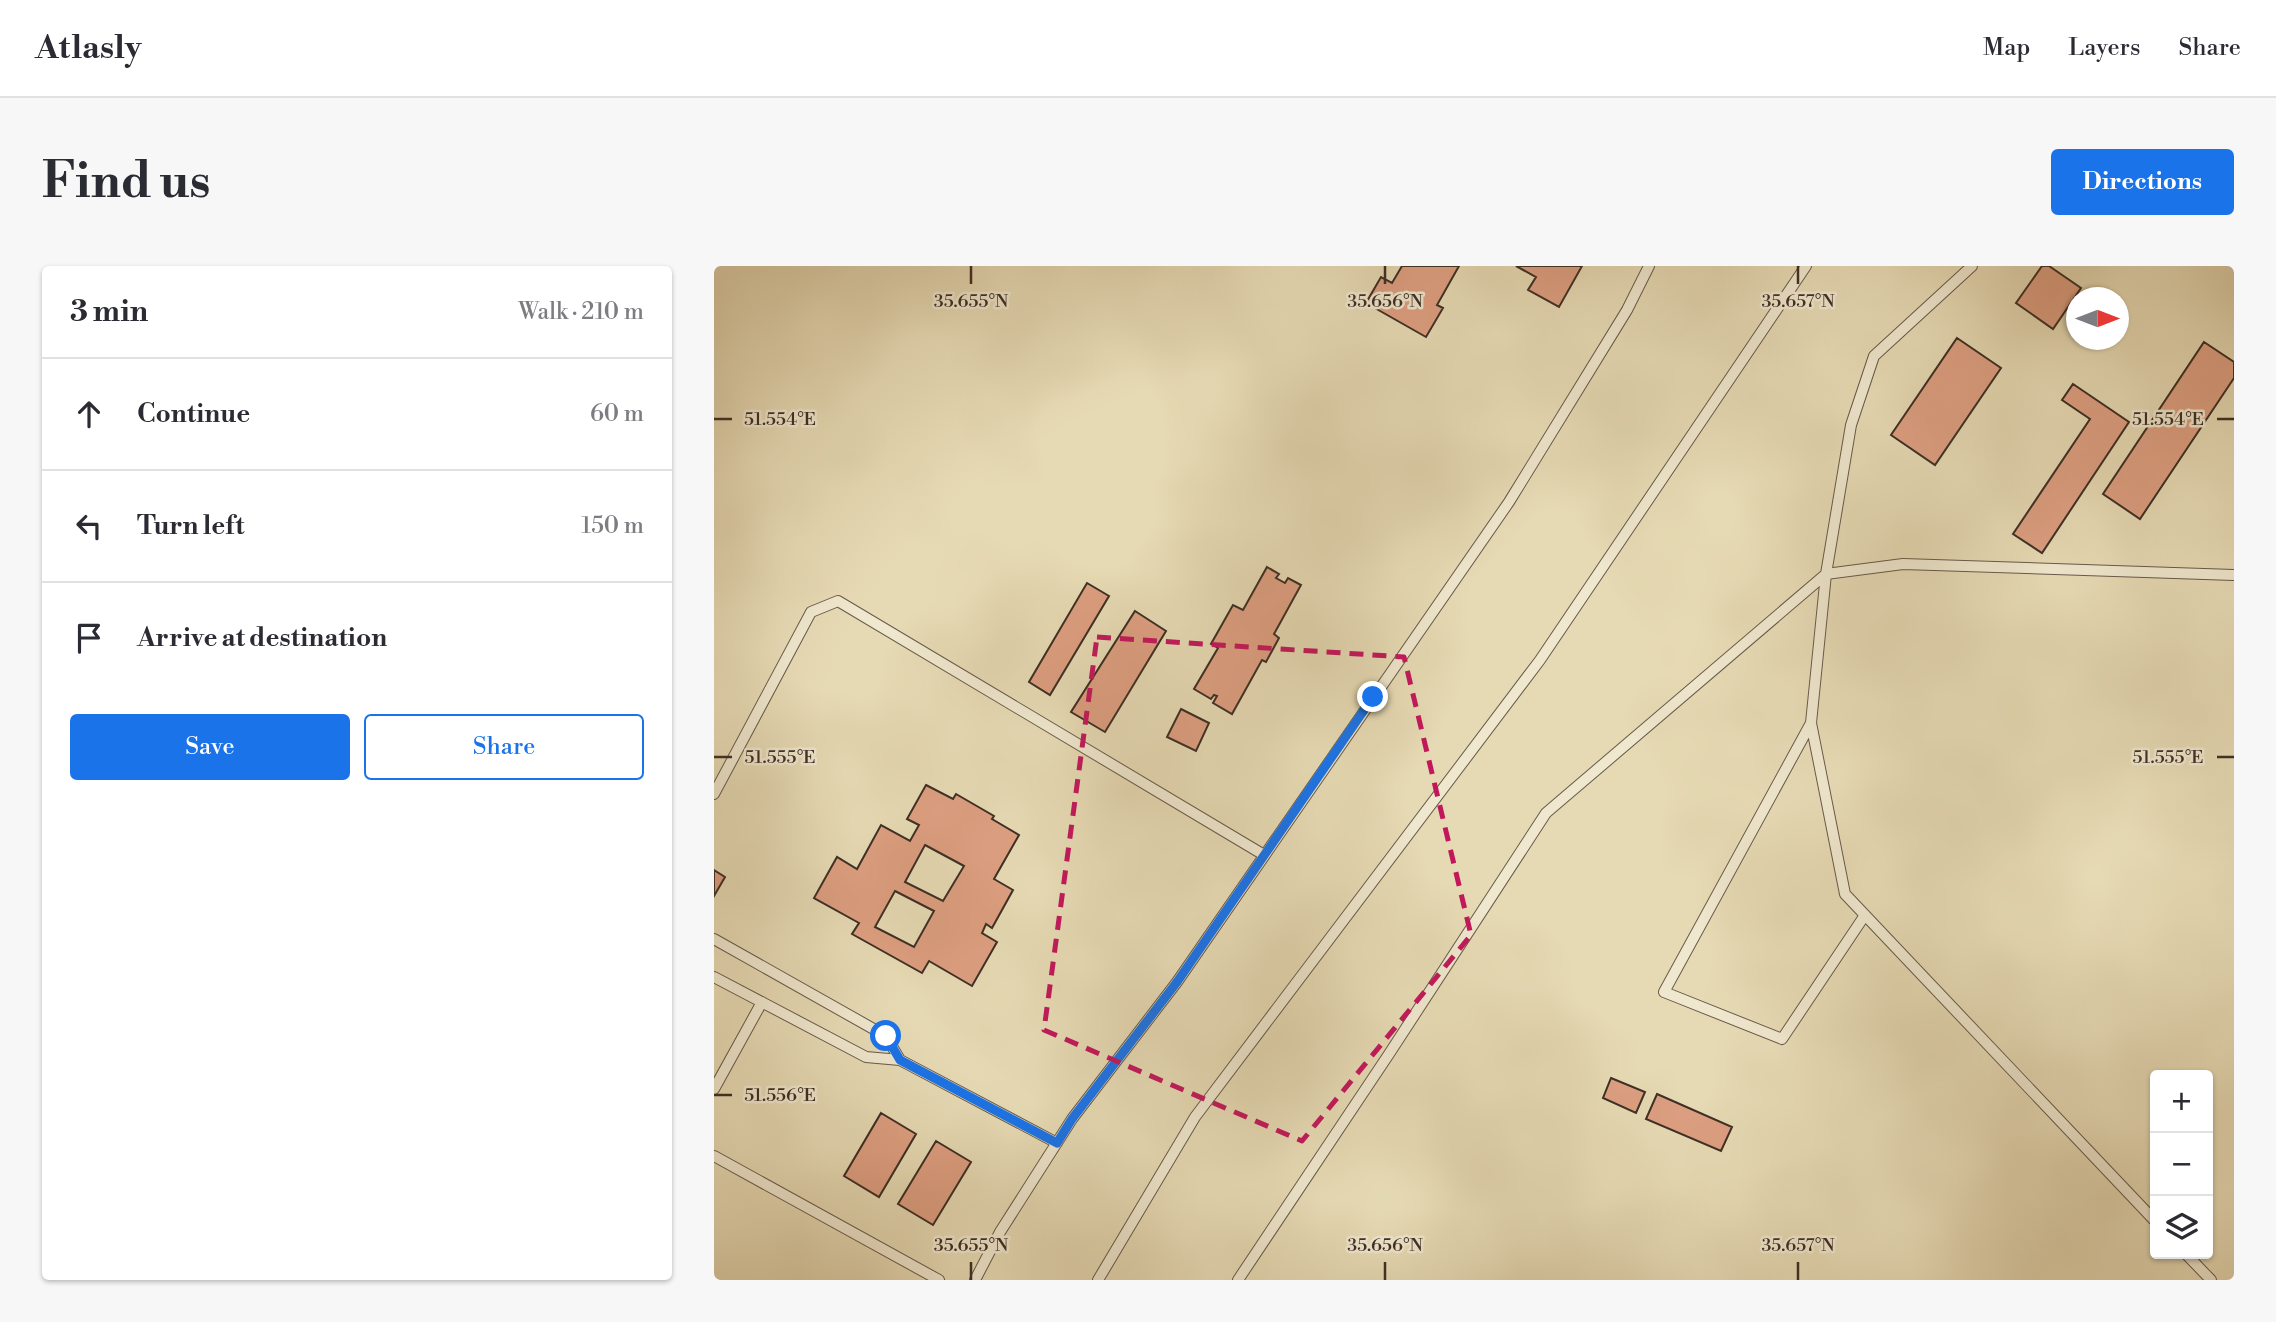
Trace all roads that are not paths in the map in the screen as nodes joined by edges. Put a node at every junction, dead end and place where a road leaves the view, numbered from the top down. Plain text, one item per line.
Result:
1 (1649, 266) edge
2 (1805, 266) edge
3 (1972, 266) edge
4 (1826, 574) junction
5 (2234, 575) edge
6 (1811, 723) junction
7 (714, 794) edge
8 (1264, 855) junction
9 (1865, 915) junction
10 (714, 939) edge
11 (714, 977) edge
12 (762, 1002) junction
13 (900, 1060) junction
14 (714, 1089) edge
15 (1057, 1143) junction
16 (714, 1156) edge
17 (2150, 1216) edge
18 (2191, 1259) edge
19 (939, 1280) edge
20 (975, 1280) edge
21 (1098, 1280) edge
22 (1238, 1280) edge
23 (2211, 1280) edge

1 - 8 lane
2 - 21 lane
3 - 4 lane
4 - 5 lane
4 - 6 lane
4 - 22 lane
6 - 9 lane
6 - 9 lane
7 - 8 lane
8 - 15 lane
9 - 17 lane
10 - 13 lane
11 - 12 lane
12 - 13 lane
12 - 14 lane
13 - 15 lane
15 - 20 lane
16 - 19 lane
18 - 23 lane

